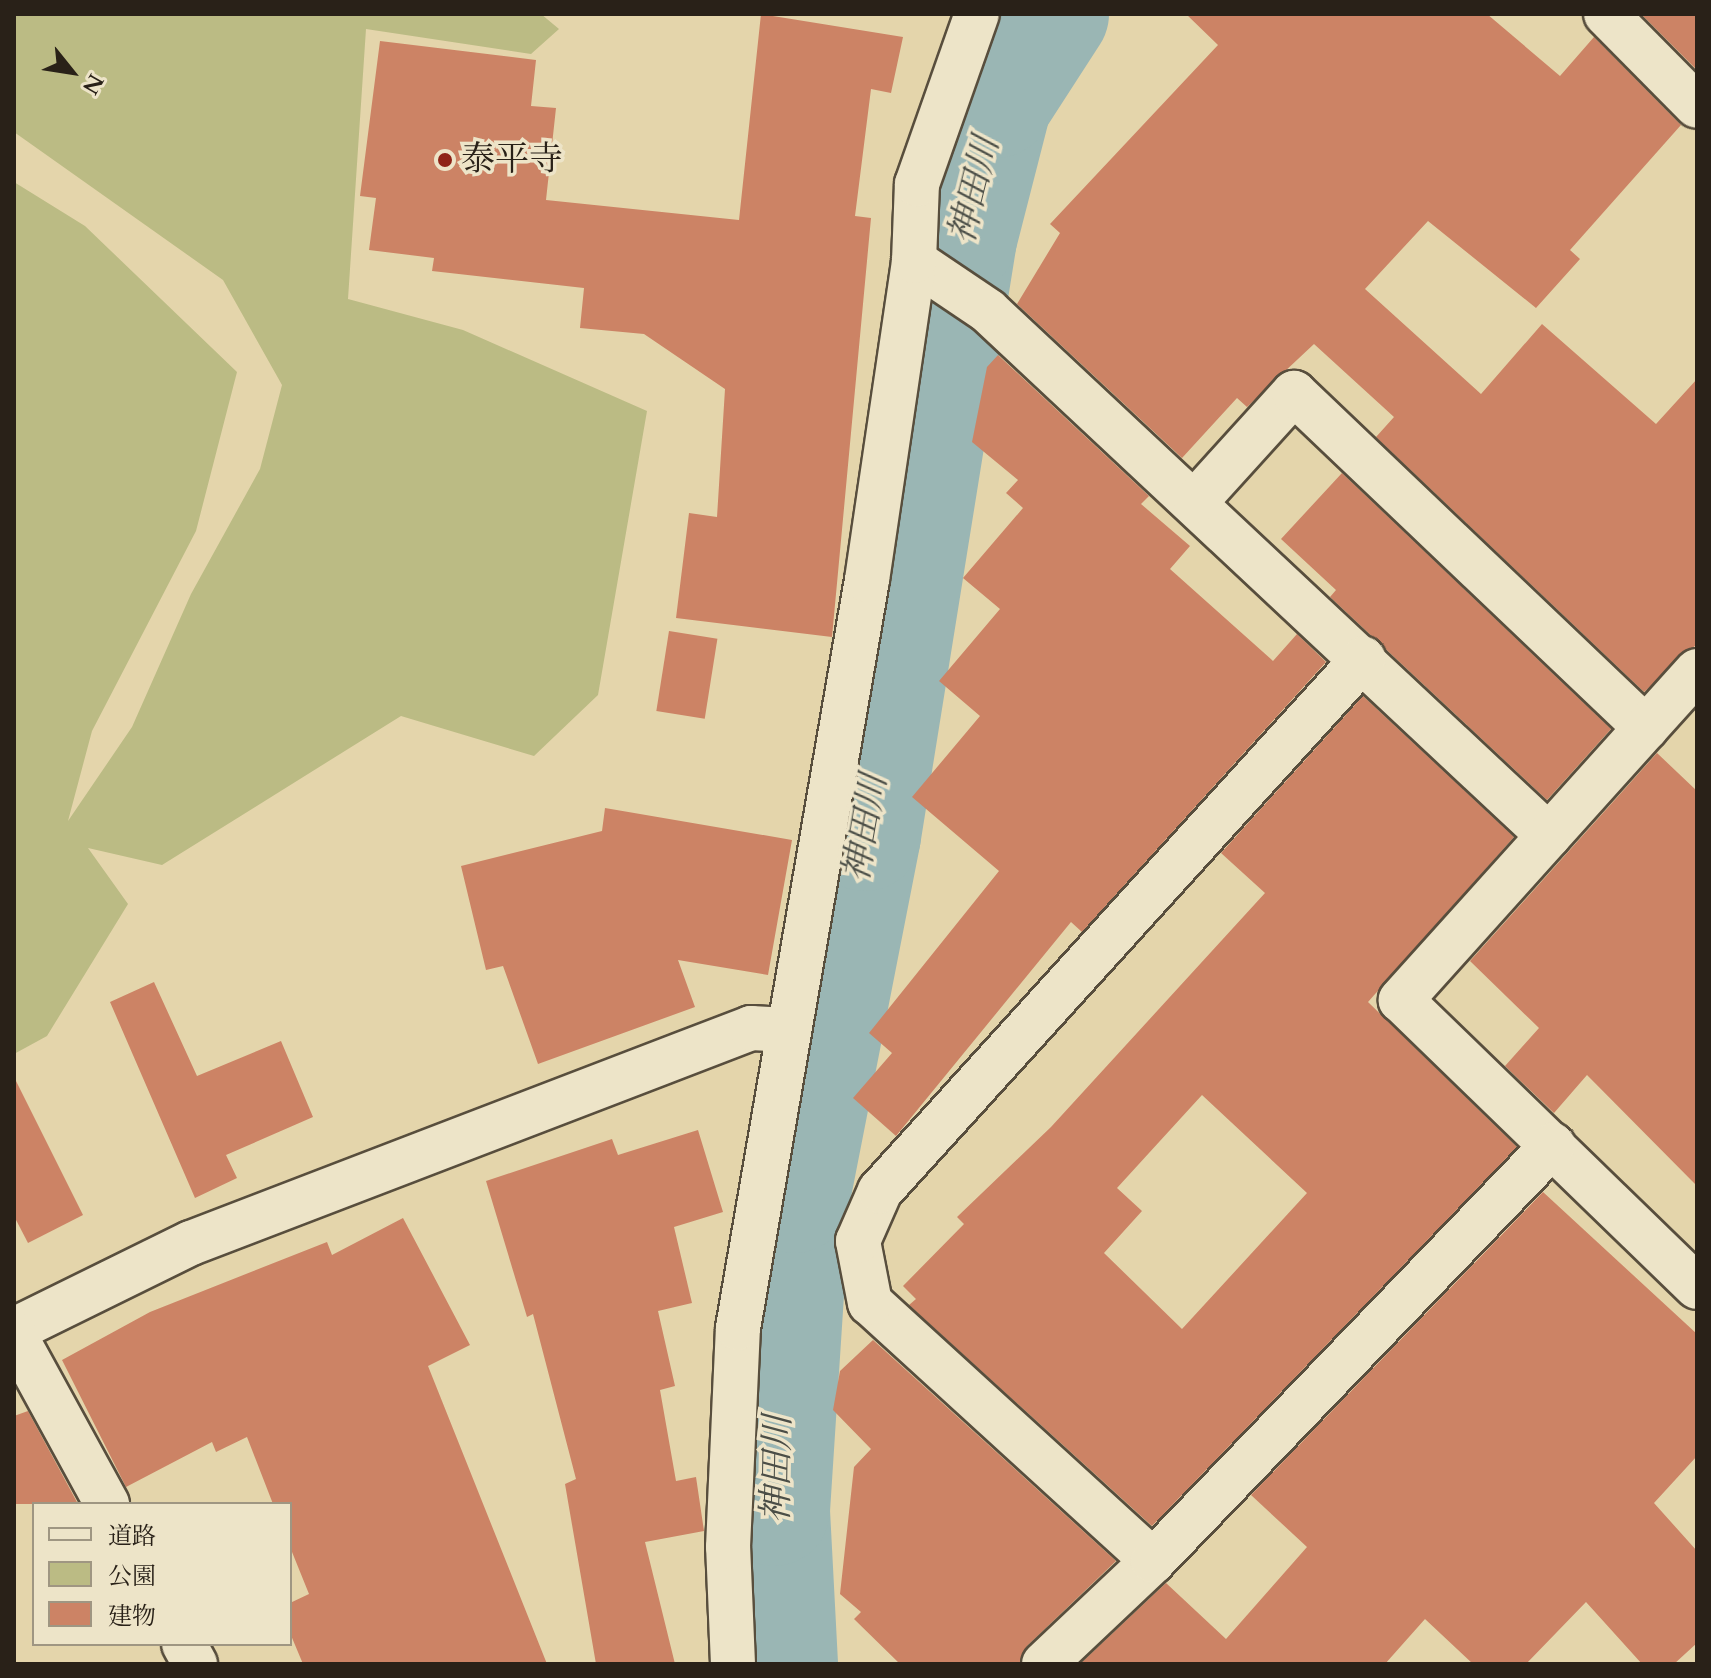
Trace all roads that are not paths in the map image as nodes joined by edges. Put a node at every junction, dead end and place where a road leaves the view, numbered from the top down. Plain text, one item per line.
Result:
1 (977, 14) edge
2 (1606, 14) edge
3 (1697, 106) edge
4 (921, 264) junction
5 (1196, 501) junction
6 (1363, 659) junction
7 (1697, 671) edge
8 (1646, 728) junction
9 (1549, 836) junction
10 (787, 1030) junction
11 (1553, 1145) junction
12 (1697, 1287) edge
13 (14, 1332) edge
14 (106, 1502) edge
15 (1153, 1561) junction
16 (185, 1646) edge
17 (195, 1664) edge
18 (733, 1664) edge
19 (1044, 1664) edge

1 - 4 street
2 - 3 street
4 - 5 street
4 - 10 street
5 - 6 street
5 - 8 street
6 - 9 street
6 - 15 street
7 - 8 street
8 - 9 street
9 - 11 street
10 - 13 street
10 - 18 street
11 - 12 street
11 - 15 street
13 - 14 street
15 - 19 street
16 - 17 street

